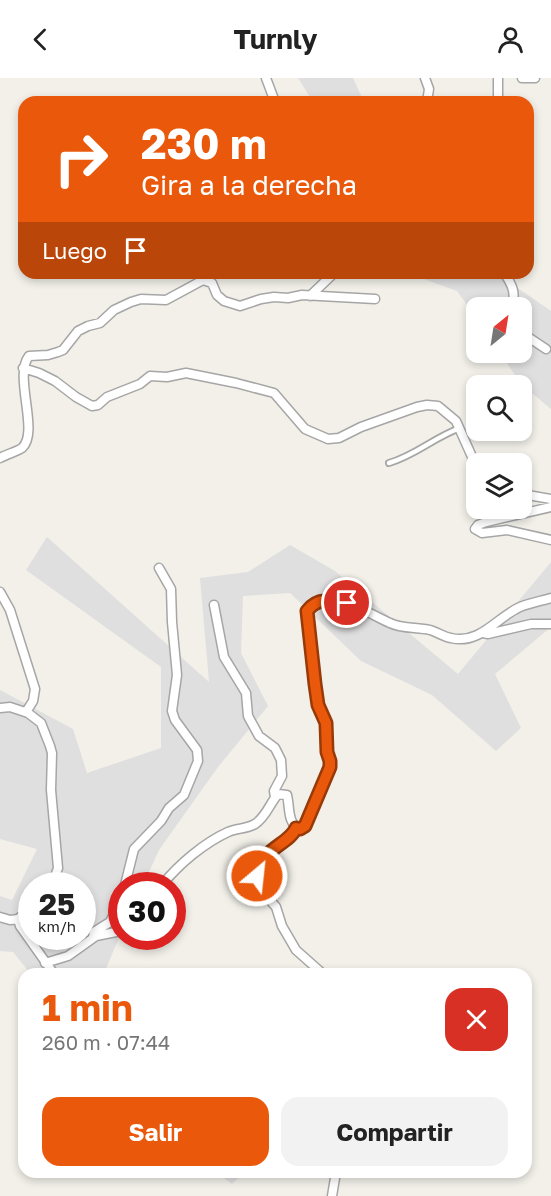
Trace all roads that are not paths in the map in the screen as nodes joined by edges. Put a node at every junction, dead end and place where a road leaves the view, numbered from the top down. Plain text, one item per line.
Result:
1 (266, 78) edge
2 (424, 78) edge
3 (498, 78) edge
4 (522, 78) edge
5 (535, 78) edge
6 (273, 96) edge
7 (428, 96) edge
8 (498, 96) edge
9 (331, 279) edge
10 (508, 279) edge
11 (310, 296) junction
12 (515, 297) edge
13 (375, 299) dead end
14 (532, 340) edge
15 (546, 349) dead end
16 (23, 368) junction
17 (460, 428) junction
18 (471, 453) edge
19 (0, 458) edge
20 (389, 463) dead end
21 (532, 496) edge
22 (551, 499) edge
23 (551, 507) edge
24 (551, 540) edge
25 (159, 568) dead end
26 (0, 592) edge
27 (551, 598) edge
28 (214, 605) dead end
29 (551, 624) edge
30 (482, 633) junction
31 (0, 708) edge
32 (26, 712) junction
33 (275, 797) junction
34 (296, 828) junction
35 (57, 872) edge
36 (128, 872) edge
37 (174, 872) edge
38 (0, 918) edge
39 (18, 919) edge
40 (36, 950) edge
41 (78, 950) edge
42 (45, 963) junction
43 (49, 968) edge
44 (316, 968) edge
45 (335, 1178) edge
46 (333, 1196) edge

1 - 6 street
2 - 7 street
3 - 8 street
4 - 5 street
9 - 11 street
10 - 12 street
11 - 13 street
11 - 16 street
14 - 15 street
16 - 17 street
16 - 19 street
17 - 18 street
17 - 20 lane
21 - 22 street
23 - 24 street
25 - 36 street
26 - 32 street
27 - 30 street
28 - 33 street
29 - 30 street
30 - 34 street
31 - 32 street
32 - 35 street
33 - 34 street
33 - 37 street
34 - 44 street
38 - 39 street
40 - 42 street
41 - 42 street
42 - 43 street
45 - 46 street

